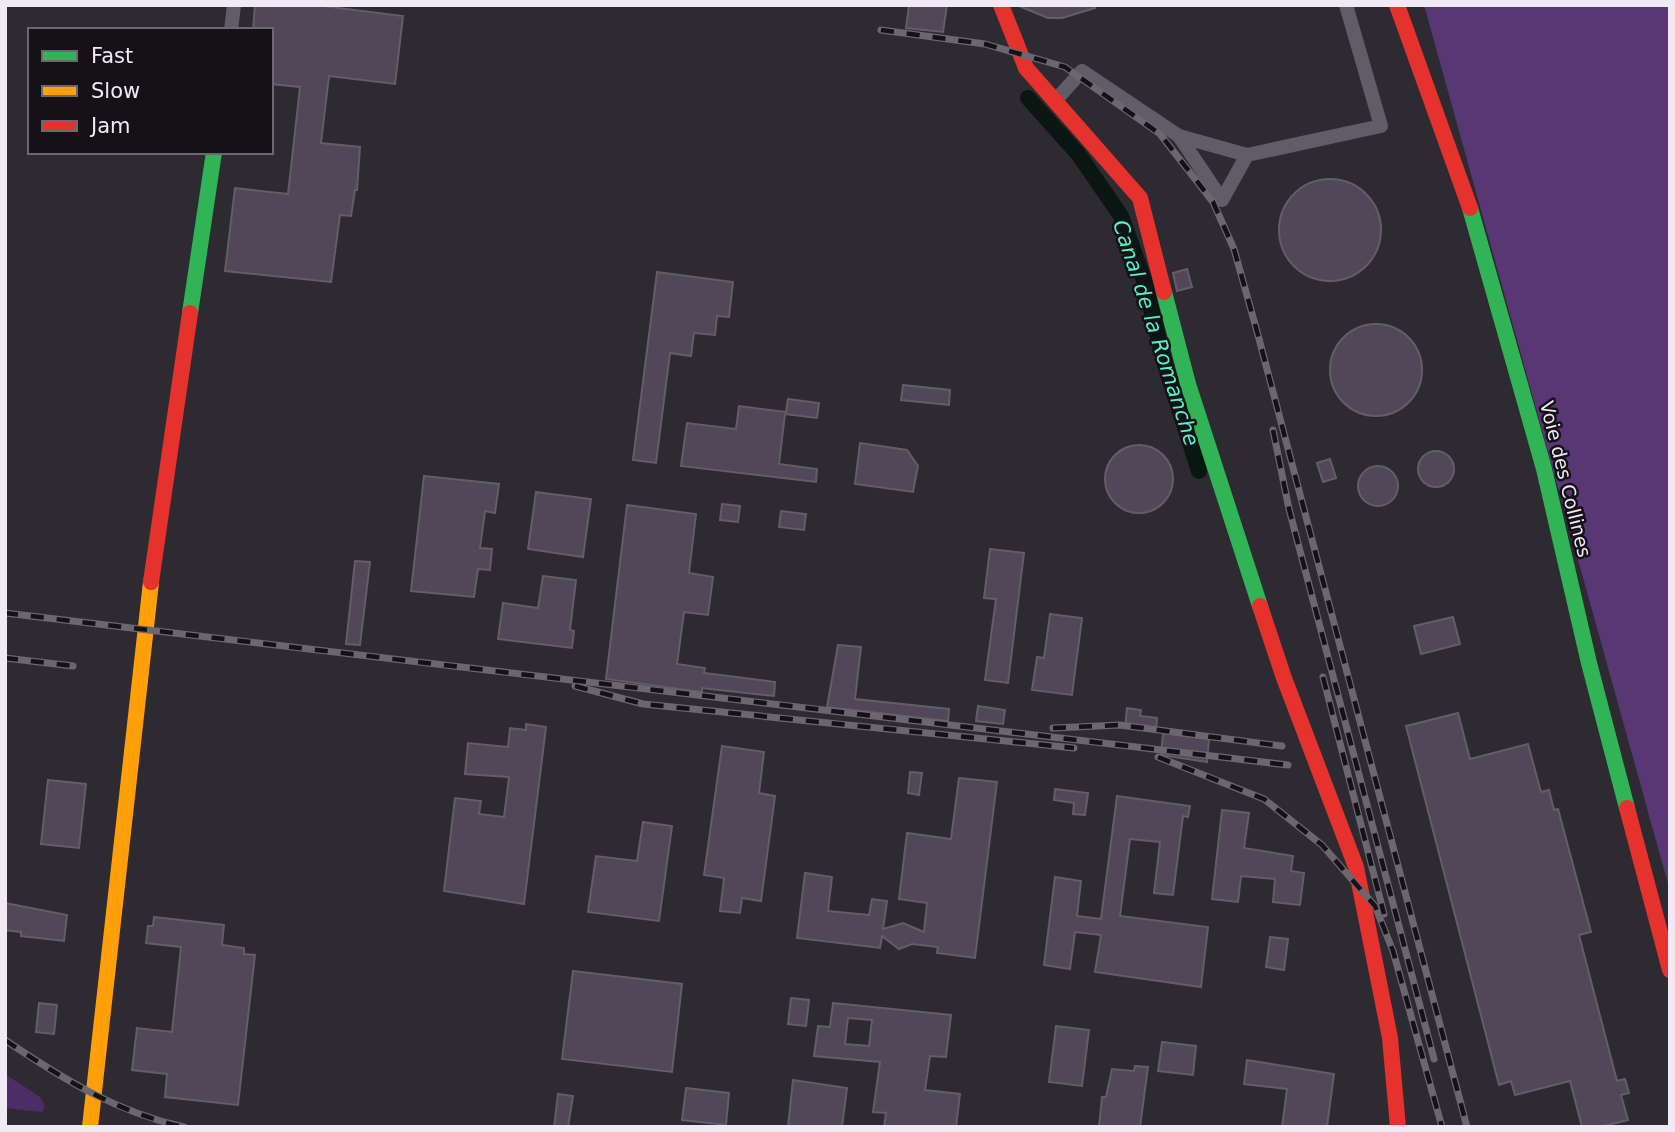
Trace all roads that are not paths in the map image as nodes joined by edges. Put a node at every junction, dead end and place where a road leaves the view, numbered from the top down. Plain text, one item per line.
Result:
1 (234, 5) edge
2 (1001, 5) edge
3 (1346, 5) edge
4 (1397, 5) edge
5 (231, 28) edge
6 (1055, 101) junction
7 (1179, 136) junction
8 (214, 154) edge
9 (1247, 155) junction
10 (1670, 970) edge
11 (90, 1127) edge
12 (1398, 1127) edge

1 - 5 street
2 - 6 street
3 - 9 street
4 - 10 street, Voie des Collines
6 - 7 street
6 - 12 street
7 - 9 street
7 - 9 street
8 - 11 street

